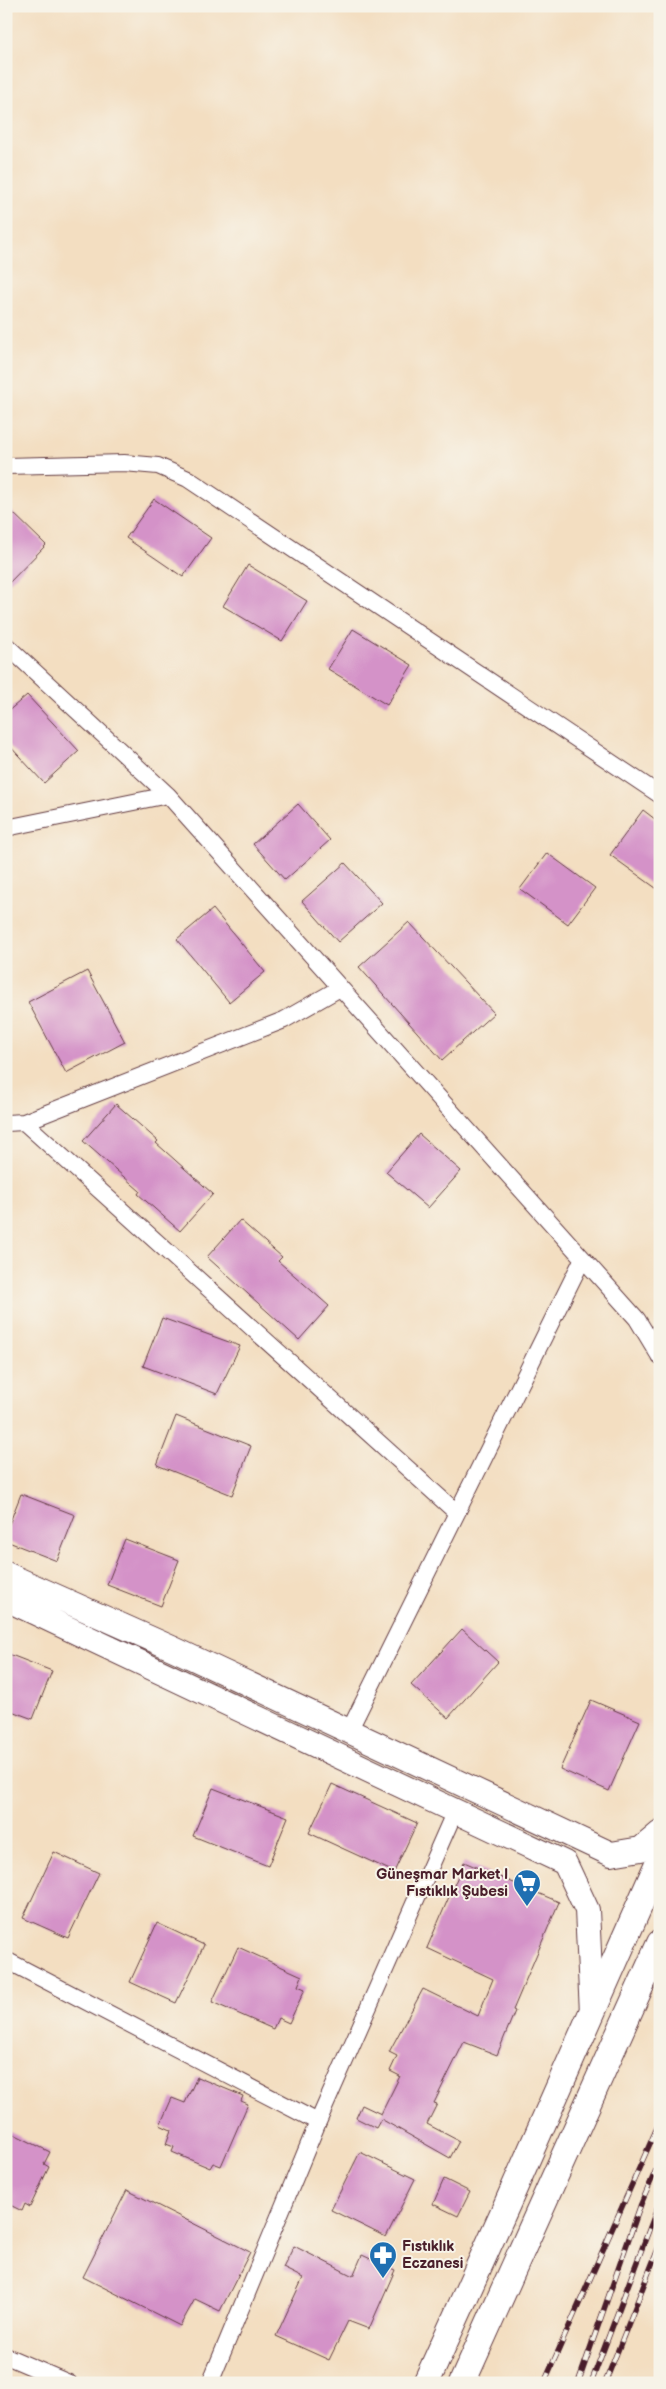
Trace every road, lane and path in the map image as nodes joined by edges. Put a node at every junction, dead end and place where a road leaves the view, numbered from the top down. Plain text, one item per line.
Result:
1 (6, 466) edge
2 (6, 645) edge
3 (168, 795) junction
4 (660, 795) edge
5 (6, 828) edge
6 (340, 988) junction
7 (6, 1122) edge
8 (24, 1122) junction
9 (582, 1260) junction
10 (659, 1352) edge
11 (457, 1512) junction
12 (6, 1574) edge
13 (6, 1599) edge
14 (349, 1731) junction
15 (455, 1811) junction
16 (660, 1833) edge
17 (660, 1859) edge
18 (660, 1943) edge
19 (6, 1960) edge
20 (592, 2013) junction
21 (318, 2122) junction
22 (6, 2356) edge
23 (69, 2383) edge
24 (210, 2383) edge
25 (426, 2383) edge
26 (462, 2383) edge

1 - 4 street
2 - 3 street
3 - 5 street
3 - 6 street
6 - 8 street
6 - 9 street
7 - 8 street
8 - 11 street
9 - 10 street
9 - 11 street
11 - 14 street
12 - 14 street
13 - 15 street
14 - 16 street
15 - 20 street
15 - 21 street
17 - 20 main road
18 - 26 main road
19 - 21 street
20 - 25 main road
21 - 24 street
22 - 23 street

